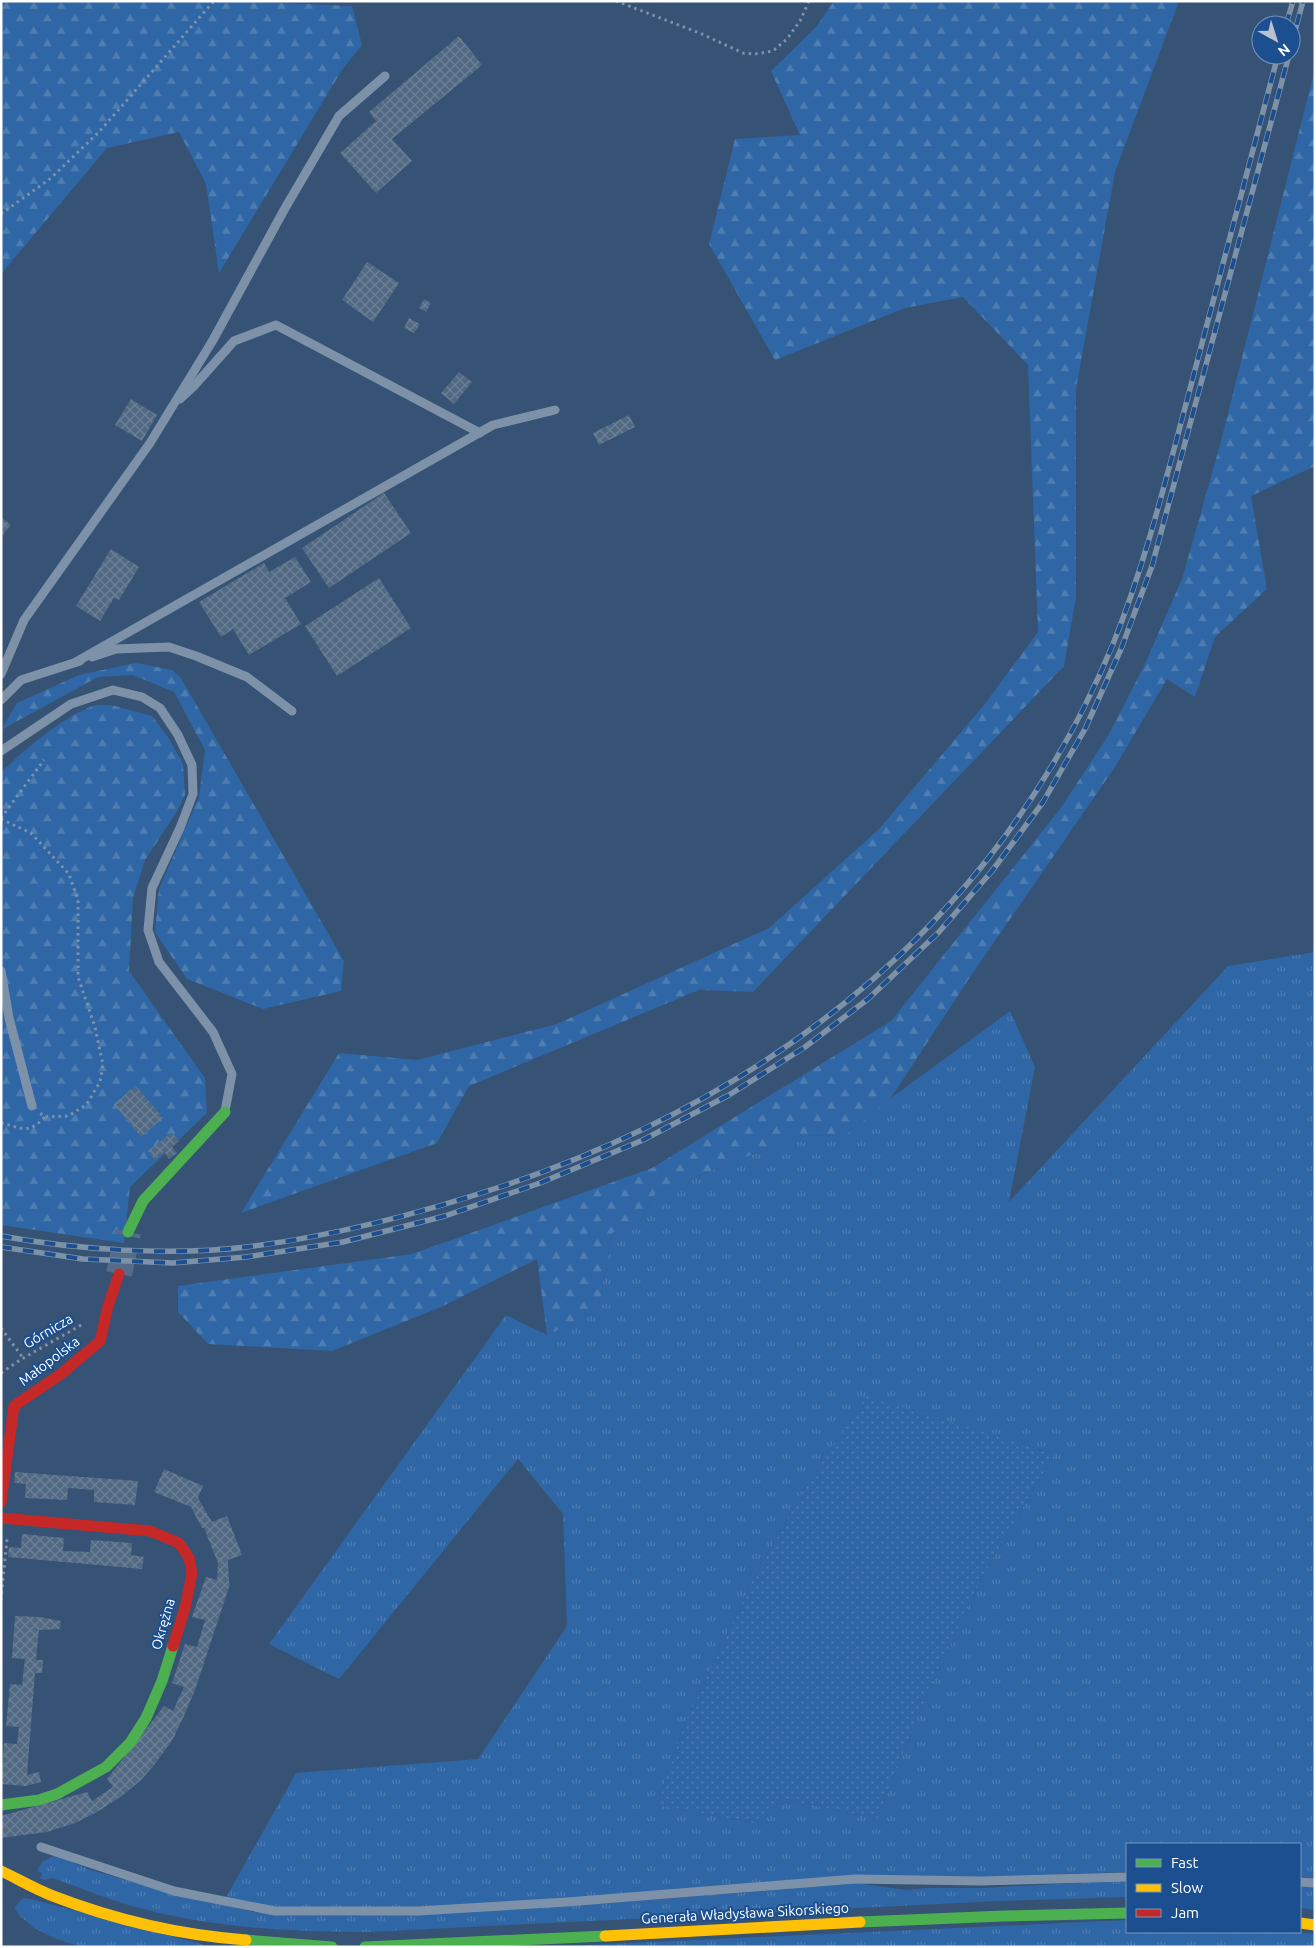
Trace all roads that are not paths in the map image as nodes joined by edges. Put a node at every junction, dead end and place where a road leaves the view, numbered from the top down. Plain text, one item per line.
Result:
1 (385, 76) dead end
2 (172, 407) junction
3 (555, 410) dead end
4 (480, 433) junction
5 (76, 662) junction
6 (1, 674) edge
7 (1, 700) edge
8 (292, 711) dead end
9 (1, 751) edge
10 (1, 971) edge
11 (32, 1106) road end
12 (225, 1112) joint
13 (128, 1232) tunnel mouth
14 (119, 1274) tunnel mouth
15 (1, 1502) edge
16 (5, 1518) edge
17 (1, 1804) edge
18 (41, 1847) dead end
19 (1, 1871) edge
20 (1126, 1877) edge
21 (1301, 1882) edge
22 (1315, 1883) edge
23 (1126, 1913) edge
24 (1301, 1923) edge
25 (1315, 1925) edge
26 (332, 1947) edge
27 (366, 1947) edge

1 - 2 lane
2 - 4 lane
2 - 6 lane
3 - 4 lane
4 - 5 lane
5 - 7 lane
5 - 8 lane
9 - 12 lane
10 - 11 lane
12 - 13 main road
14 - 15 main road, Małopolska
16 - 17 main road, Okrężna
18 - 20 lane
19 - 26 main road
21 - 22 lane
23 - 27 main road, Generała Władysława Sikorskiego
24 - 25 main road

